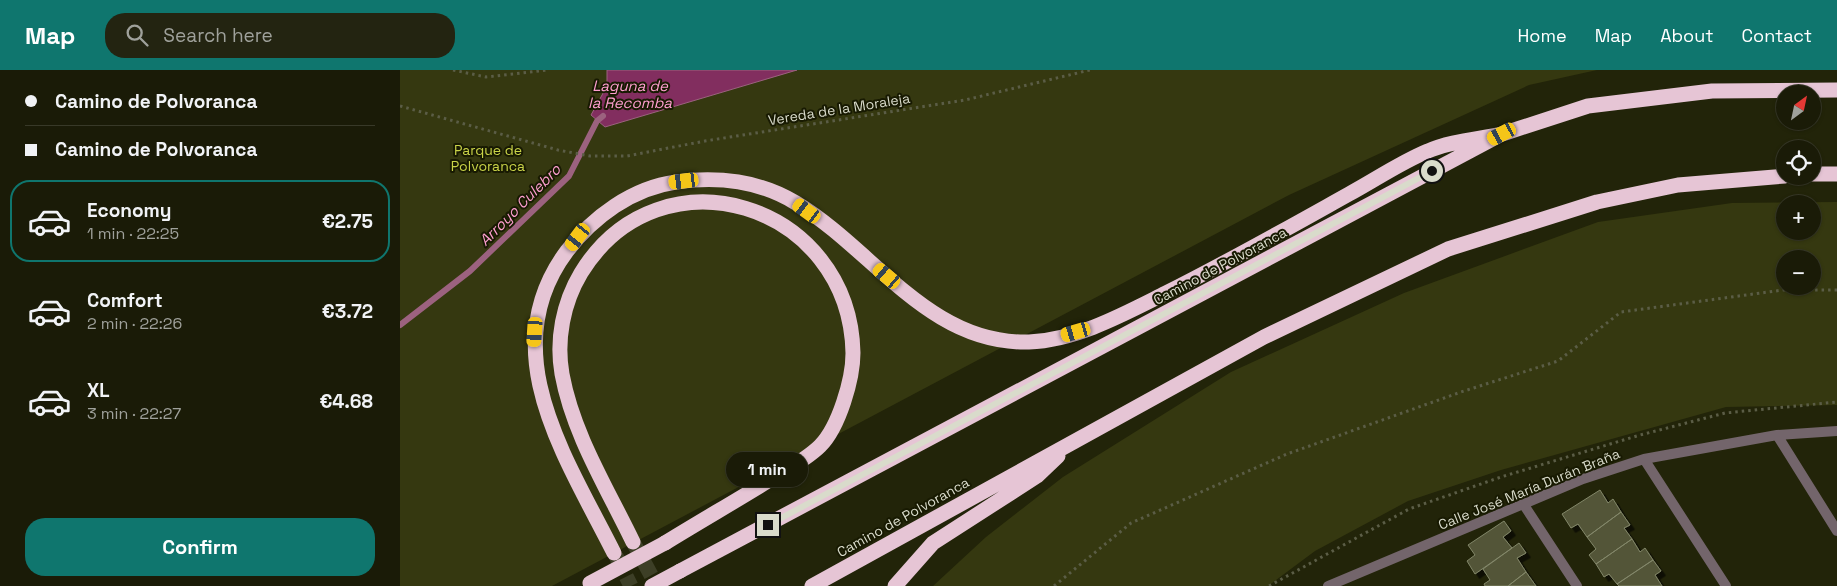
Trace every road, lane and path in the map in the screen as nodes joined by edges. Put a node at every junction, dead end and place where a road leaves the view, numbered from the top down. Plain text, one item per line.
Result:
1 (453, 70) edge
2 (548, 70) edge
3 (1090, 70) edge
4 (1837, 90) edge
5 (400, 106) edge
6 (1502, 134) junction
7 (1821, 174) edge
8 (1837, 174) edge
9 (1776, 177) edge
10 (1837, 290) edge
11 (1837, 402) edge
12 (1837, 431) edge
13 (1777, 435) junction
14 (1074, 442) junction
15 (1644, 458) junction
16 (1524, 504) junction
17 (1837, 531) edge
18 (633, 542) tunnel mouth
19 (614, 553) tunnel mouth
20 (586, 584) edge
21 (652, 586) edge
22 (812, 586) edge
23 (895, 586) edge
24 (1054, 586) edge
25 (1269, 586) edge
26 (1328, 586) edge
27 (1577, 586) edge
28 (1726, 586) edge

1 - 2 path
3 - 5 path, Vereda de la Moraleja
4 - 6 highway, Camino de Polvoranca
6 - 19 highway
6 - 21 highway, Camino de Polvoranca, bridge
7 - 8 highway
9 - 14 highway, Camino de Polvoranca
10 - 24 path
11 - 25 path
12 - 13 street, Calle José María Durán Braña
13 - 15 street, Calle José María Durán Braña
13 - 17 street
14 - 22 highway, Camino de Polvoranca
14 - 23 highway
15 - 16 street, Calle José María Durán Braña
15 - 28 street
16 - 26 street, Calle José María Durán Braña
16 - 27 street
18 - 20 highway, bridge

